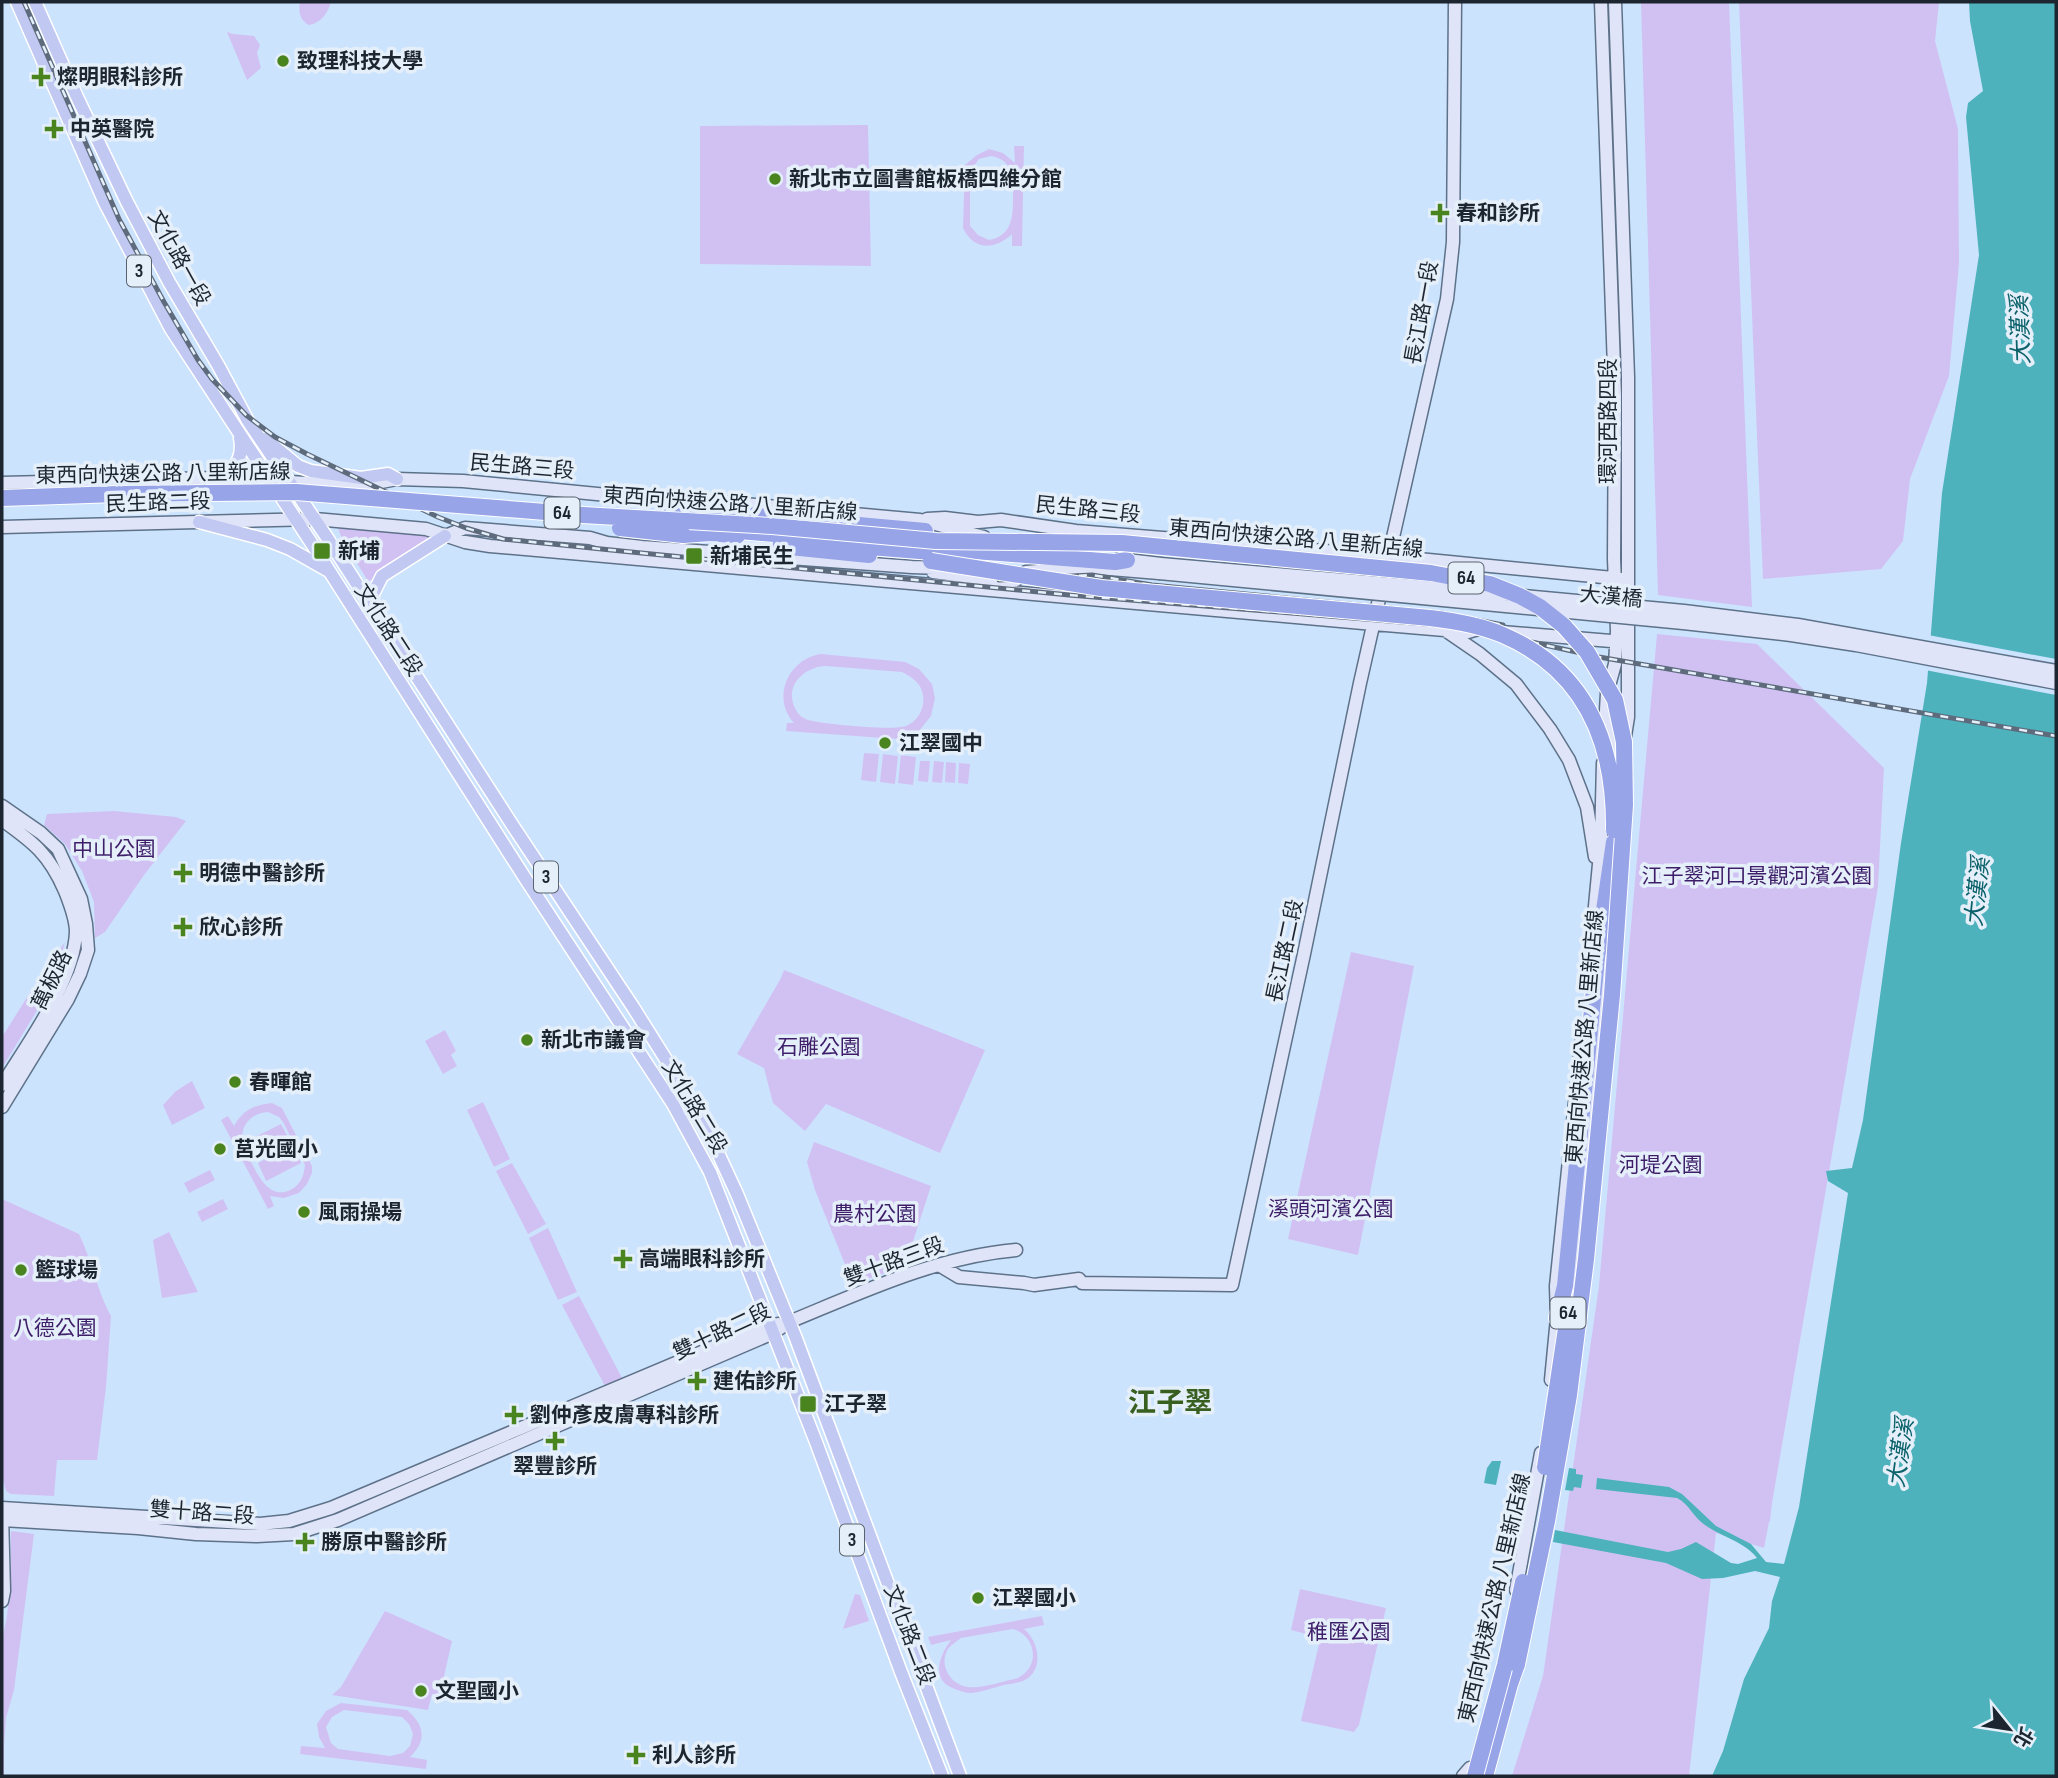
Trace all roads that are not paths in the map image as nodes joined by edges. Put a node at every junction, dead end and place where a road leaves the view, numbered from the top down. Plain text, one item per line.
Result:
1 (17, 2) edge
2 (36, 2) edge
3 (1455, 2) edge
4 (1601, 2) edge
5 (1615, 2) edge
6 (256, 432) junction
7 (239, 435) junction
8 (217, 478) junction
9 (397, 479) junction
10 (289, 481) junction
11 (270, 482) junction
12 (2, 483) edge
13 (635, 497) junction
14 (2, 498) edge
15 (659, 500) junction
16 (2, 508) edge
17 (294, 519) junction
18 (315, 519) junction
19 (920, 520) junction
20 (198, 522) junction
21 (2, 527) edge
22 (684, 529) junction
23 (445, 536) junction
24 (590, 538) junction
25 (1122, 543) junction
26 (933, 550) junction
27 (1388, 556) junction
28 (808, 558) junction
29 (1127, 560) junction
30 (1102, 568) junction
31 (1160, 568) junction
32 (327, 570) junction
33 (773, 570) junction
34 (1622, 579) junction
35 (372, 606) junction
36 (1375, 620) junction
37 (1478, 629) junction
38 (1444, 630) junction
39 (1623, 642) junction
40 (1615, 664) junction
41 (2056, 671) edge
42 (2056, 683) edge
43 (2, 806) edge
44 (2, 820) edge
45 (1615, 840) junction
46 (1597, 878) junction
47 (2, 1085) edge
48 (2, 1107) edge
49 (1016, 1250) dead end
50 (939, 1265) junction
51 (789, 1322) junction
52 (1564, 1322) junction
53 (771, 1329) junction
54 (2, 1515) edge
55 (3, 1567) edge
56 (3, 1596) edge
57 (1517, 1664) junction
58 (1471, 1775) edge
59 (942, 1776) edge
60 (960, 1776) edge
61 (1485, 1776) edge
62 (1493, 1776) edge

1 - 7 main road, 文化路一段 / 3
2 - 6 main road, 文化路一段 / 3
3 - 27 street, 長江路一段
4 - 34 street, 環河西路四段
5 - 34 street, 環河西路四段
6 - 9 main road
6 - 10 main road, 文化路一段 / 3
7 - 8 main road
7 - 11 main road, 文化路一段 / 3
8 - 11 street, 民生路二段
8 - 12 street, 民生路二段
9 - 10 street, 民生路三段
9 - 13 street, 民生路三段
10 - 11 street, 民生路二段
10 - 18 main road, 文化路一段 / 3
11 - 17 main road, 文化路一段 / 3
13 - 15 street, 民生路三段
13 - 24 street
14 - 22 highway, 東西向快速公路 八里新店線 / 64, bridge
15 - 19 street, 民生路三段
15 - 25 highway, bridge
16 - 22 highway, 東西向快速公路 八里新店線 / 64, bridge
17 - 18 street, 民生路二段
17 - 20 street, 民生路二段
17 - 32 main road, 文化路二段 / 3
18 - 23 street
18 - 35 main road, 文化路二段 / 3
19 - 27 street, 民生路三段
19 - 29 street, 民生路三段
20 - 21 street, 民生路二段
20 - 32 main road
22 - 25 highway, 東西向快速公路 八里新店線 / 64, bridge
22 - 26 highway
22 - 45 highway, 東西向快速公路 八里新店線 / 64, bridge
23 - 24 street
23 - 33 street
23 - 35 main road
24 - 28 street
25 - 57 highway, 東西向快速公路 八里新店線 / 64, bridge
26 - 29 highway
26 - 30 highway
27 - 34 street, 民生路三段
27 - 36 street, 長江路一段
28 - 30 street
28 - 33 street
29 - 31 street, 民生路三段
30 - 31 street
31 - 41 street, 大漢橋, bridge
31 - 42 street, 大漢橋, bridge
32 - 53 main road, 文化路二段 / 3
33 - 36 street
34 - 39 street, 環河西路四段
35 - 51 main road, 文化路二段 / 3
36 - 37 street
36 - 38 street
36 - 50 street, 長江路二段
37 - 38 street
37 - 39 street
38 - 46 street
39 - 40 street, 環河西路四段
39 - 45 street, 環河西路四段
40 - 45 street, 環河西路四段
40 - 46 street, 環河西路四段
43 - 48 street, 萬板路
44 - 47 street, 萬板路
45 - 52 street, 環河西路四段
45 - 52 highway
45 - 58 highway, 東西向快速公路 八里新店線 / 64, bridge
46 - 52 street, 環河西路四段
49 - 50 street, 雙十路三段
50 - 51 street, 雙十路三段
51 - 53 street, 雙十路二段
51 - 60 main road, 文化路二段 / 3
52 - 58 street, 環河西路四段
52 - 58 street, 環河西路四段
53 - 54 street, 雙十路二段
53 - 59 main road, 文化路二段 / 3
54 - 55 street
55 - 56 street
57 - 61 highway, 東西向快速公路 八里新店線 / 64
57 - 62 highway

